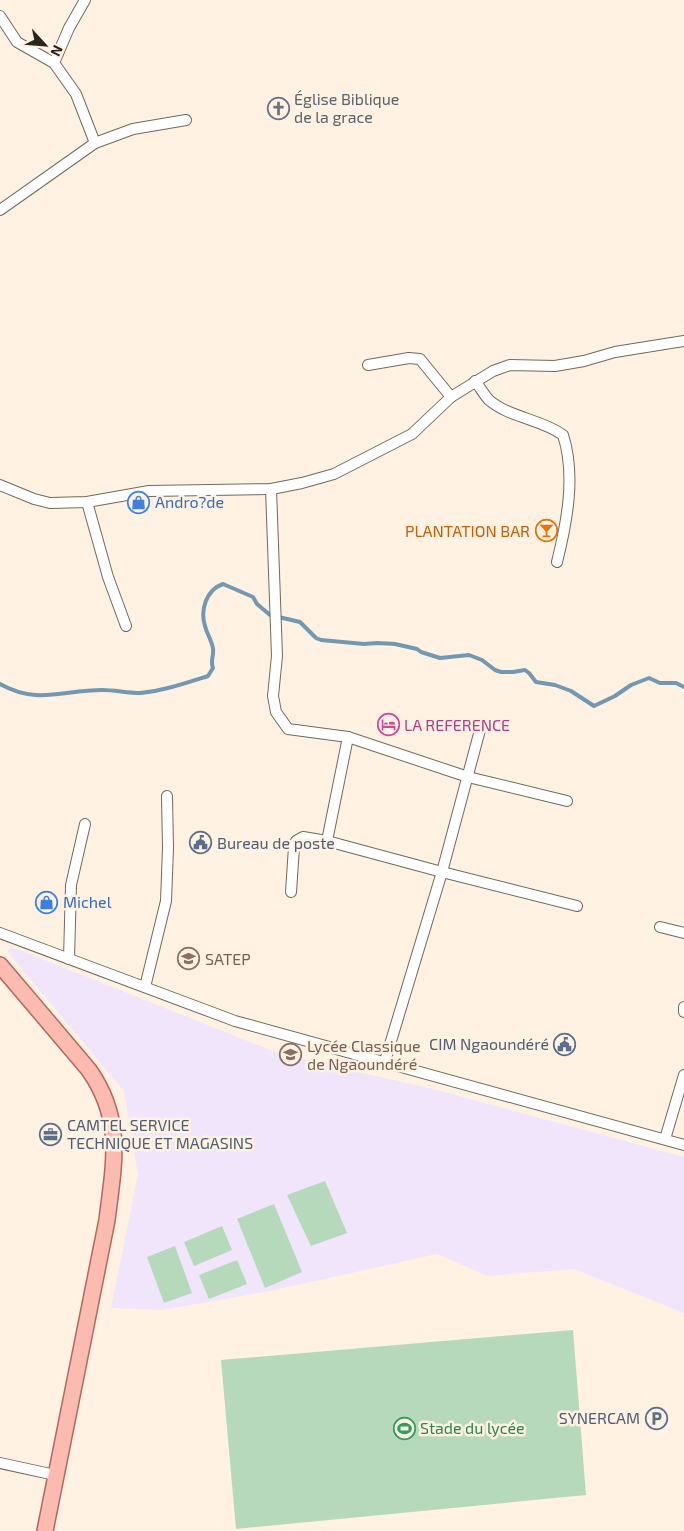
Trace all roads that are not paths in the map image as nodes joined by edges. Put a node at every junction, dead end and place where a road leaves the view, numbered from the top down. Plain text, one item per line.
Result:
1 (86, 0) edge
2 (0, 16) edge
3 (54, 63) junction
4 (186, 120) dead end
5 (95, 144) junction
6 (0, 210) edge
7 (684, 341) edge
8 (368, 365) dead end
9 (475, 381) junction
10 (451, 397) junction
11 (0, 484) edge
12 (272, 489) junction
13 (87, 502) junction
14 (557, 562) dead end
15 (126, 626) dead end
16 (480, 730) dead end
17 (348, 737) junction
18 (468, 777) junction
19 (167, 796) dead end
20 (567, 801) dead end
21 (85, 824) dead end
22 (327, 841) junction
23 (442, 872) junction
24 (291, 892) dead end
25 (577, 906) dead end
26 (660, 927) dead end
27 (684, 933) edge
28 (0, 934) edge
29 (69, 959) junction
30 (0, 965) edge
31 (145, 986) junction
32 (684, 1008) edge
33 (684, 1012) edge
34 (385, 1061) junction
35 (684, 1075) edge
36 (665, 1139) junction
37 (684, 1145) edge
38 (0, 1463) edge
39 (55, 1476) junction
40 (45, 1531) edge

1 - 3 street
2 - 3 street
3 - 5 street
4 - 5 street
5 - 6 street
7 - 9 street
8 - 10 street
9 - 10 street
9 - 14 street
10 - 12 street
11 - 13 street
12 - 13 street
12 - 17 street
13 - 15 street
16 - 18 street
17 - 18 street
17 - 22 street
18 - 20 street
18 - 23 street
19 - 31 street
21 - 29 street
22 - 23 street
22 - 24 street
23 - 25 street
23 - 34 street
26 - 27 street
28 - 29 street
29 - 31 street
30 - 39 main road
31 - 34 street
32 - 33 street
34 - 36 street
35 - 36 street
36 - 37 street
38 - 39 street
39 - 40 main road

